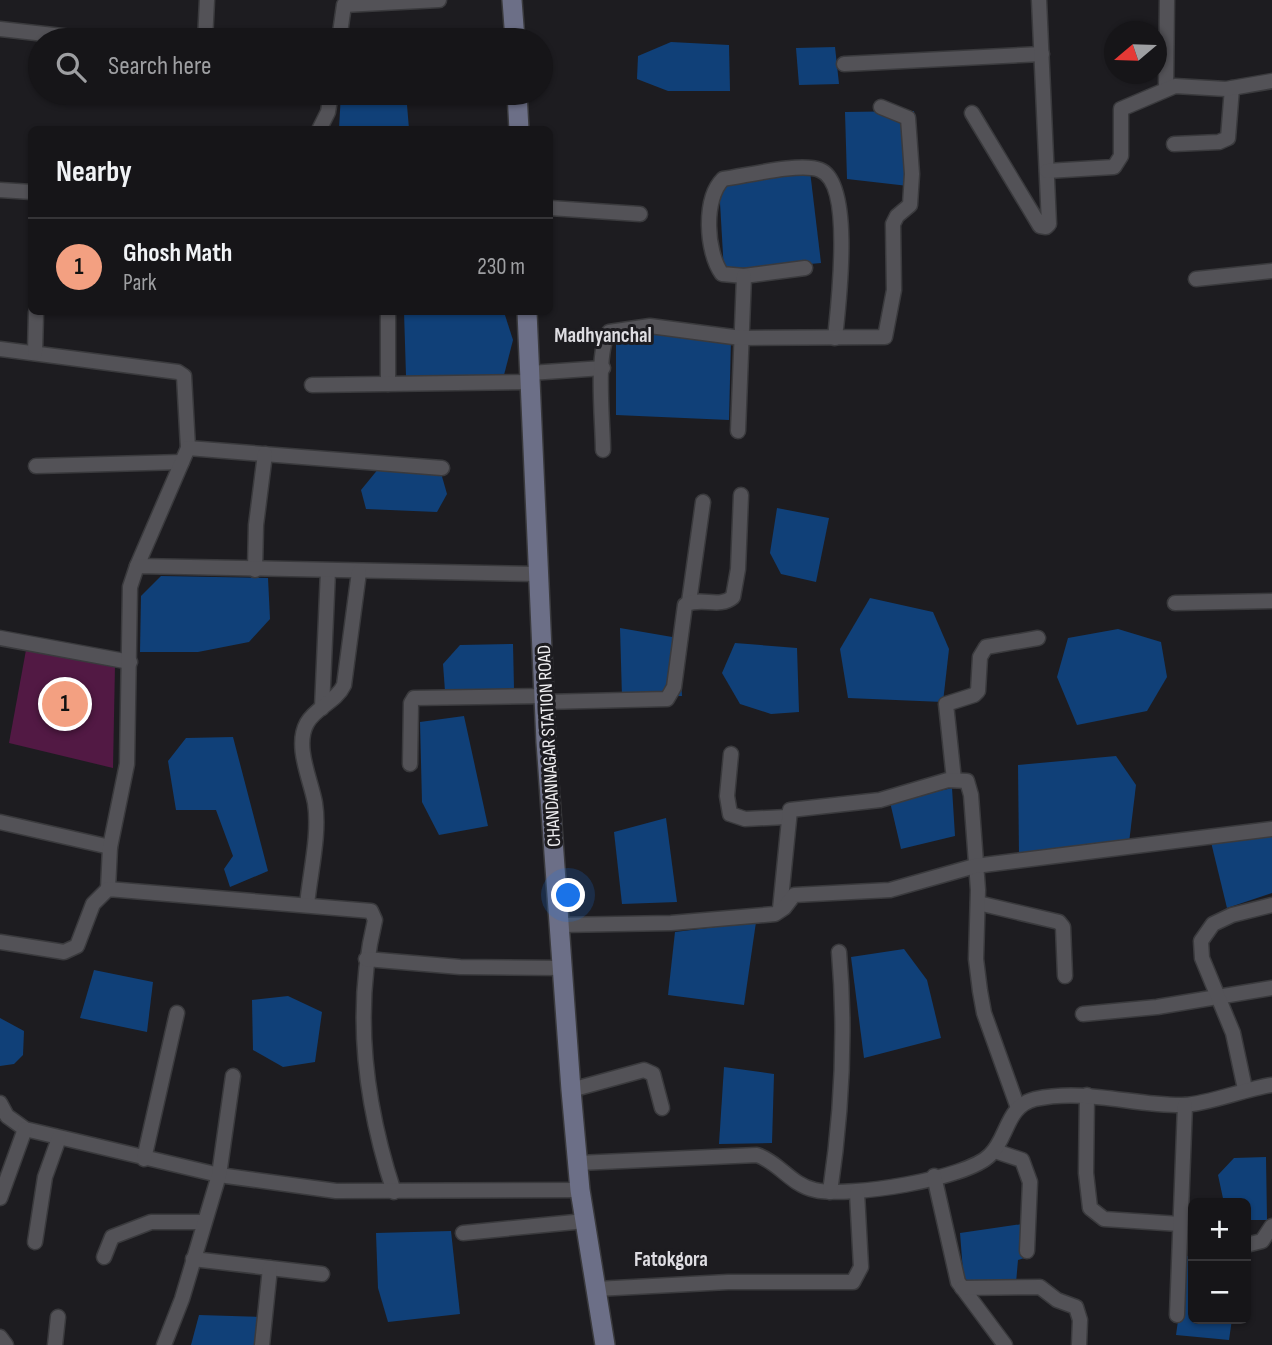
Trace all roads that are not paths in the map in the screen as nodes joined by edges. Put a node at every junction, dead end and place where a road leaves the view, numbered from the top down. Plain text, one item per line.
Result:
1 (207, 0) edge
2 (439, 0) edge
3 (512, 0) edge
4 (1039, 0) edge
5 (1167, 0) edge
6 (206, 28) edge
7 (341, 28) edge
8 (514, 28) edge
9 (0, 29) edge
10 (28, 32) edge
11 (1042, 54) junction
12 (844, 64) dead end
13 (1272, 81) edge
14 (1232, 88) junction
15 (1166, 89) junction
16 (329, 105) edge
17 (518, 105) edge
18 (881, 107) dead end
19 (972, 113) dead end
20 (321, 126) edge
21 (519, 126) edge
22 (1174, 144) dead end
23 (1047, 171) junction
24 (0, 190) edge
25 (28, 192) edge
26 (553, 208) edge
27 (640, 214) dead end
28 (805, 268) dead end
29 (1272, 271) edge
30 (744, 275) junction
31 (1196, 279) dead end
32 (36, 315) edge
33 (388, 315) edge
34 (527, 315) edge
35 (741, 338) junction
36 (835, 338) junction
37 (0, 352) edge
38 (36, 353) junction
39 (603, 368) junction
40 (530, 378) junction
41 (388, 384) junction
42 (312, 385) dead end
43 (738, 431) dead end
44 (188, 448) junction
45 (603, 450) dead end
46 (265, 454) junction
47 (182, 463) junction
48 (36, 466) dead end
49 (442, 468) dead end
50 (741, 495) dead end
51 (703, 502) dead end
52 (137, 566) junction
53 (255, 570) junction
54 (328, 571) junction
55 (359, 572) junction
56 (538, 574) junction
57 (1272, 601) edge
58 (689, 602) junction
59 (1175, 603) dead end
60 (0, 638) edge
61 (1038, 638) dead end
62 (130, 662) junction
63 (544, 699) junction
64 (322, 708) junction
65 (731, 754) dead end
66 (410, 764) dead end
67 (954, 780) junction
68 (787, 817) junction
69 (0, 822) edge
70 (1272, 829) edge
71 (110, 847) junction
72 (975, 866) junction
73 (108, 889) junction
74 (978, 904) junction
75 (307, 905) junction
76 (1272, 905) edge
77 (779, 911) junction
78 (560, 925) junction
79 (0, 942) edge
80 (839, 951) dead end
81 (366, 958) junction
82 (563, 968) junction
83 (1065, 976) dead end
84 (1272, 988) edge
85 (1220, 999) junction
86 (177, 1013) dead end
87 (1083, 1014) dead end
88 (233, 1076) dead end
89 (1272, 1085) edge
90 (1245, 1089) junction
91 (571, 1090) junction
92 (1087, 1095) junction
93 (1185, 1105) junction
94 (1, 1108) edge
95 (662, 1108) dead end
96 (1018, 1108) junction
97 (25, 1129) junction
98 (59, 1138) junction
99 (995, 1151) junction
100 (144, 1159) junction
101 (578, 1163) junction
102 (219, 1175) junction
103 (934, 1176) junction
104 (580, 1190) junction
105 (394, 1192) junction
106 (830, 1192) junction
107 (857, 1193) junction
108 (0, 1198) edge
109 (585, 1221) junction
110 (204, 1222) junction
111 (1180, 1224) junction
112 (1272, 1226) edge
113 (463, 1233) dead end
114 (35, 1242) dead end
115 (1186, 1244) edge
116 (1251, 1244) edge
117 (1027, 1251) dead end
118 (104, 1257) dead end
119 (194, 1259) junction
120 (270, 1268) junction
121 (323, 1273) dead end
122 (962, 1288) junction
123 (596, 1289) junction
124 (1177, 1315) dead end
125 (58, 1317) dead end
126 (0, 1337) edge
127 (6, 1345) edge
128 (55, 1345) edge
129 (163, 1345) edge
130 (262, 1345) edge
131 (605, 1345) edge
132 (1005, 1345) edge
133 (1079, 1345) edge

1 - 6 street
2 - 7 street
3 - 8 main road
4 - 11 street
5 - 15 street
9 - 10 street
11 - 12 street
11 - 23 street
13 - 14 street
14 - 15 street
14 - 22 street
15 - 23 street
16 - 20 street
17 - 21 main road
18 - 36 street
19 - 23 street
24 - 25 street
26 - 27 street
28 - 30 street
29 - 31 street
30 - 35 street
30 - 36 street
32 - 38 street
33 - 41 street
34 - 40 main road, CHANDANNAGAR STATION ROAD
35 - 36 street
35 - 39 street
35 - 43 street
37 - 38 street
38 - 44 street
39 - 40 street
39 - 45 street
40 - 41 street
40 - 56 main road, CHANDANNAGAR STATION ROAD
41 - 42 street
44 - 46 street
44 - 47 street
46 - 49 street
46 - 53 street
47 - 48 street
47 - 52 street
50 - 58 street
51 - 58 street
52 - 53 street
52 - 62 street
53 - 54 street
54 - 55 street
54 - 64 street
55 - 56 street
55 - 64 street
56 - 63 main road, CHANDANNAGAR STATION ROAD
57 - 59 street
58 - 63 street
60 - 62 street
61 - 67 street
62 - 71 street
63 - 66 street
63 - 78 main road, CHANDANNAGAR STATION ROAD
64 - 75 street
65 - 68 street
67 - 68 street
67 - 72 street
68 - 77 street
69 - 71 street
70 - 72 street
71 - 73 street
72 - 74 street
72 - 77 street
73 - 75 street
73 - 79 street
74 - 83 street
74 - 96 street
75 - 81 street
76 - 85 street
77 - 78 street
78 - 82 main road, CHANDANNAGAR STATION ROAD
80 - 106 street
81 - 82 street
81 - 105 street
82 - 91 main road, CHANDANNAGAR STATION ROAD
84 - 85 street
85 - 87 street
85 - 90 street
86 - 100 street
88 - 102 street
89 - 90 street
90 - 93 street
91 - 95 street
91 - 101 main road, CHANDANNAGAR STATION ROAD
92 - 93 street
92 - 96 street
92 - 111 street
93 - 111 street
94 - 97 street
96 - 99 street
97 - 98 street
97 - 108 street
98 - 100 street
98 - 114 street
99 - 103 street
99 - 117 street
100 - 102 street
101 - 104 main road, CHANDANNAGAR STATION ROAD
101 - 106 street
102 - 105 street
102 - 110 street
103 - 107 street
103 - 122 street
104 - 105 street
104 - 109 main road, CHANDANNAGAR STATION ROAD
106 - 107 street
107 - 123 street
109 - 113 street
109 - 123 main road, CHANDANNAGAR STATION ROAD
110 - 118 street
110 - 119 street
111 - 115 street
112 - 116 street
115 - 124 street
119 - 120 street
119 - 129 street
120 - 121 street
120 - 130 street
122 - 132 street
122 - 133 street
123 - 131 main road, CHANDANNAGAR STATION ROAD
125 - 128 street
126 - 127 street

